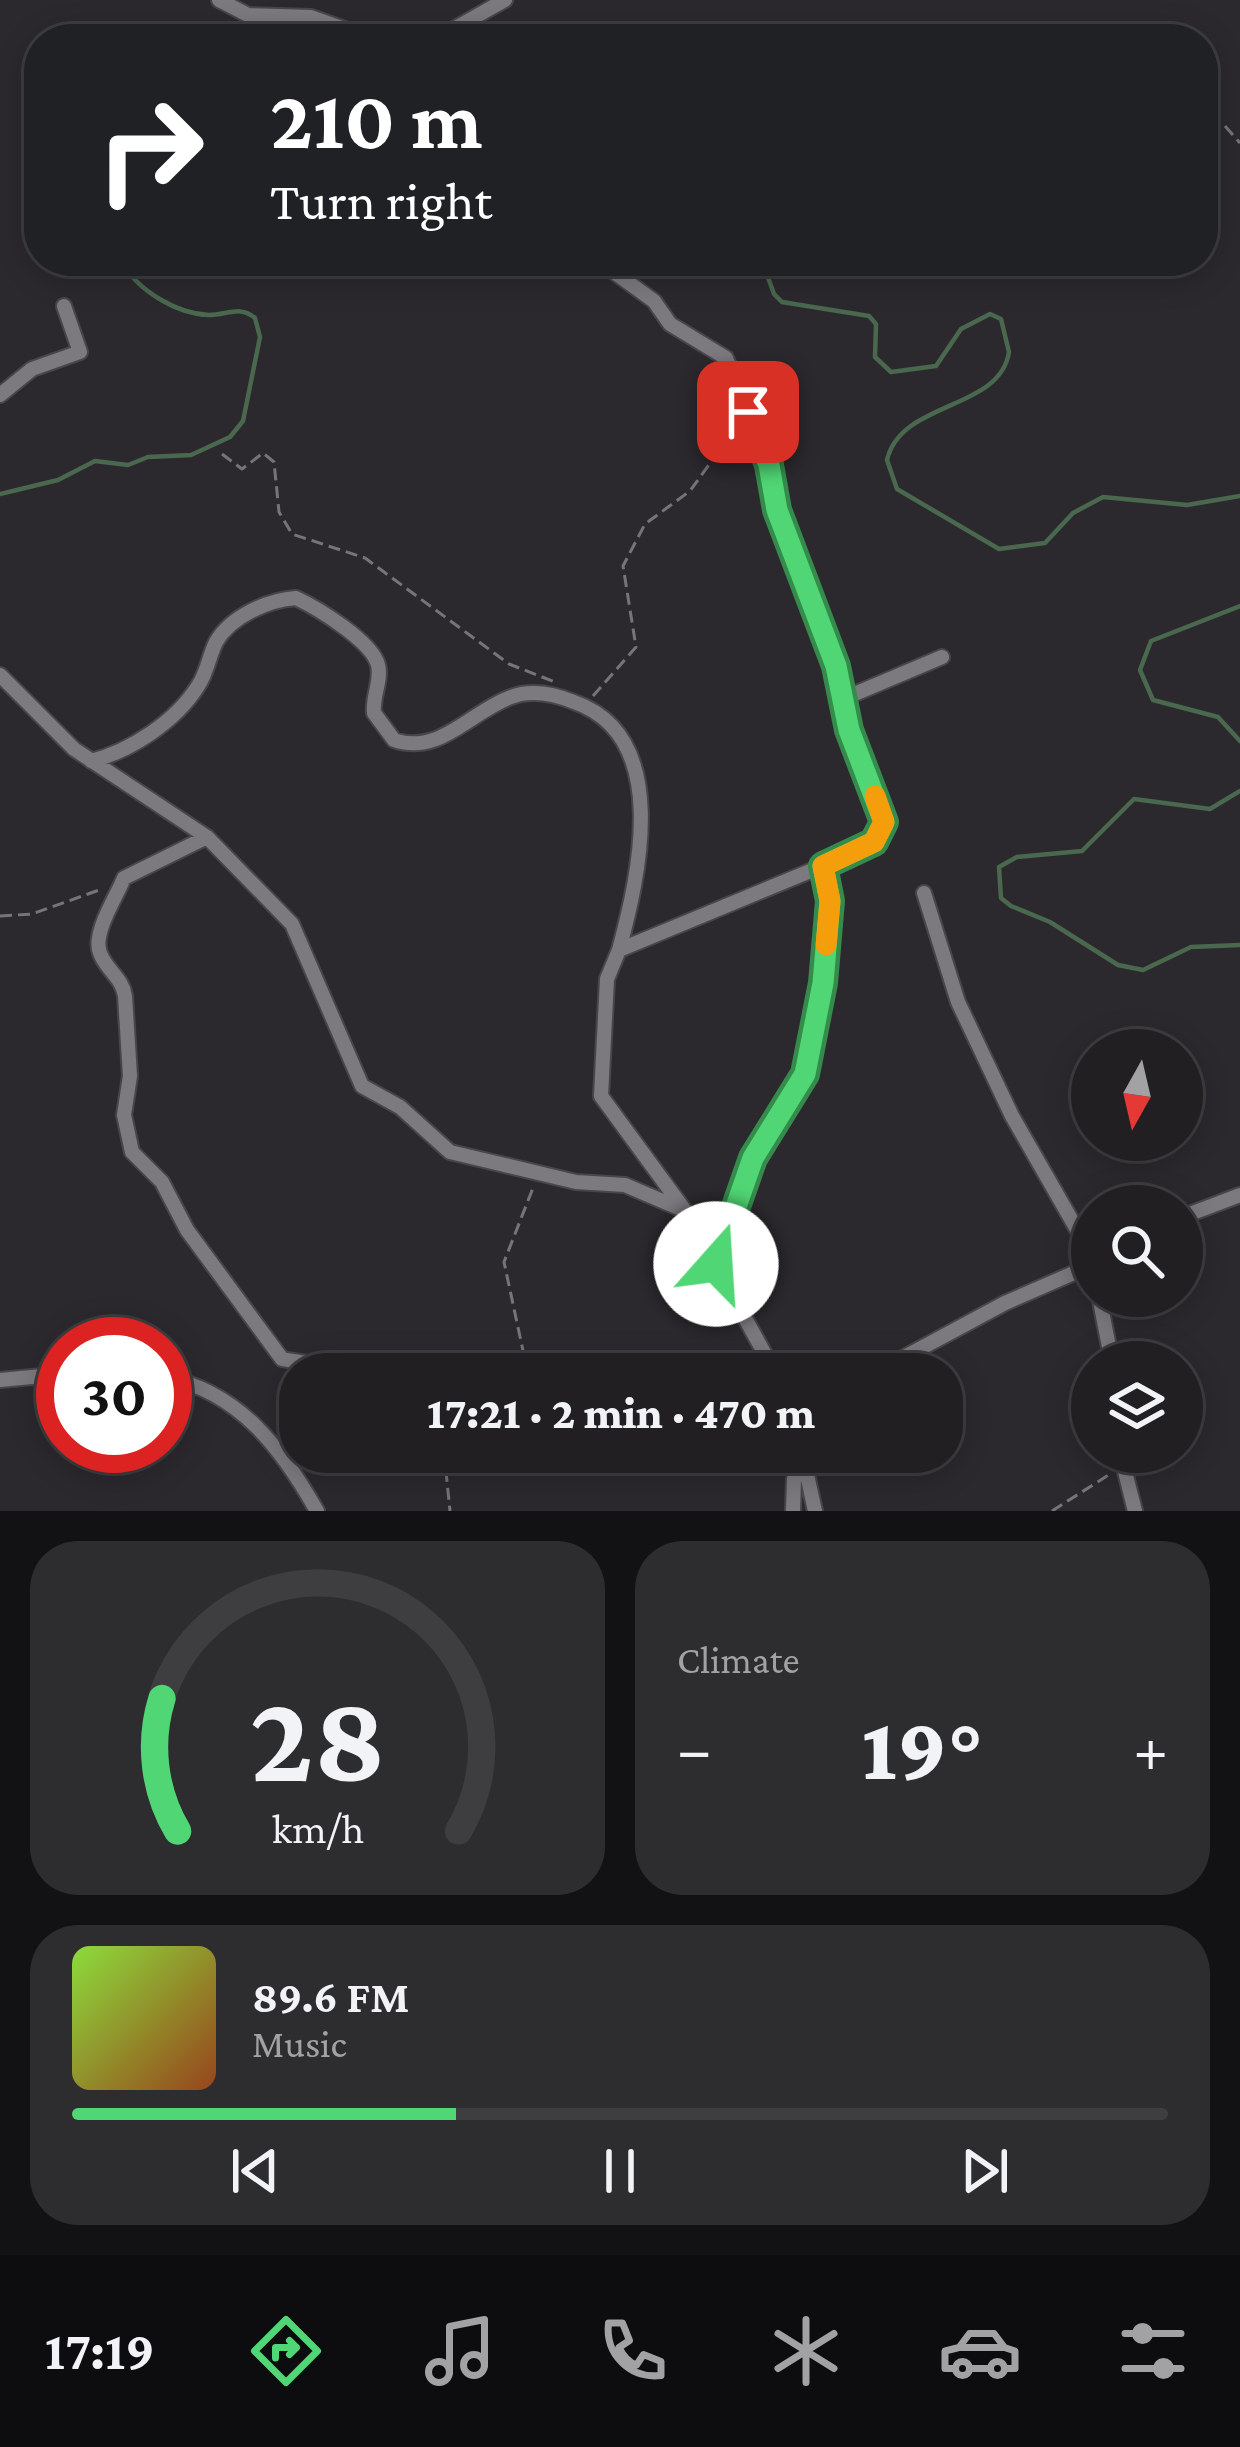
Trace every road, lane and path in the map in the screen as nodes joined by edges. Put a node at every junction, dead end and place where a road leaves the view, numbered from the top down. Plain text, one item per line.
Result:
1 (219, 0) edge
2 (505, 0) edge
3 (333, 24) edge
4 (463, 24) edge
5 (1225, 125) dead end
6 (1240, 143) edge
7 (619, 276) edge
8 (64, 306) dead end
9 (0, 395) edge
10 (748, 412) junction
11 (222, 454) dead end
12 (942, 657) dead end
13 (0, 675) edge
14 (562, 685) dead end
15 (585, 698) dead end
16 (845, 698) junction
17 (91, 761) junction
18 (207, 837) junction
19 (823, 866) junction
20 (124, 878) junction
21 (924, 893) dead end
22 (0, 916) edge
23 (619, 950) junction
24 (545, 1173) junction
25 (1240, 1195) edge
26 (1203, 1209) edge
27 (686, 1212) junction
28 (1071, 1219) edge
29 (716, 1264) junction
30 (1071, 1277) edge
31 (524, 1353) edge
32 (765, 1353) edge
33 (912, 1353) edge
34 (279, 1355) edge
35 (36, 1376) edge
36 (0, 1380) edge
37 (192, 1386) edge
38 (446, 1473) edge
39 (799, 1473) edge
40 (806, 1473) edge
41 (1102, 1473) edge
42 (1124, 1473) edge
43 (317, 1511) edge
44 (450, 1511) edge
45 (793, 1511) edge
46 (815, 1511) edge
47 (1052, 1511) edge
48 (1135, 1511) edge

1 - 3 street
2 - 4 street
5 - 6 path
7 - 10 street
8 - 9 street
10 - 15 path
10 - 16 street
11 - 14 path
12 - 16 street
13 - 17 street
16 - 19 street
17 - 18 street
17 - 23 street
18 - 20 street
18 - 24 street
19 - 23 street
19 - 29 street
20 - 22 path
20 - 34 street
21 - 28 street
23 - 27 street
24 - 27 street
24 - 31 path
25 - 26 street
27 - 29 street
29 - 32 street
30 - 33 street
35 - 36 street
37 - 43 street
38 - 44 path
39 - 45 street
40 - 46 street
41 - 47 path
42 - 48 street

